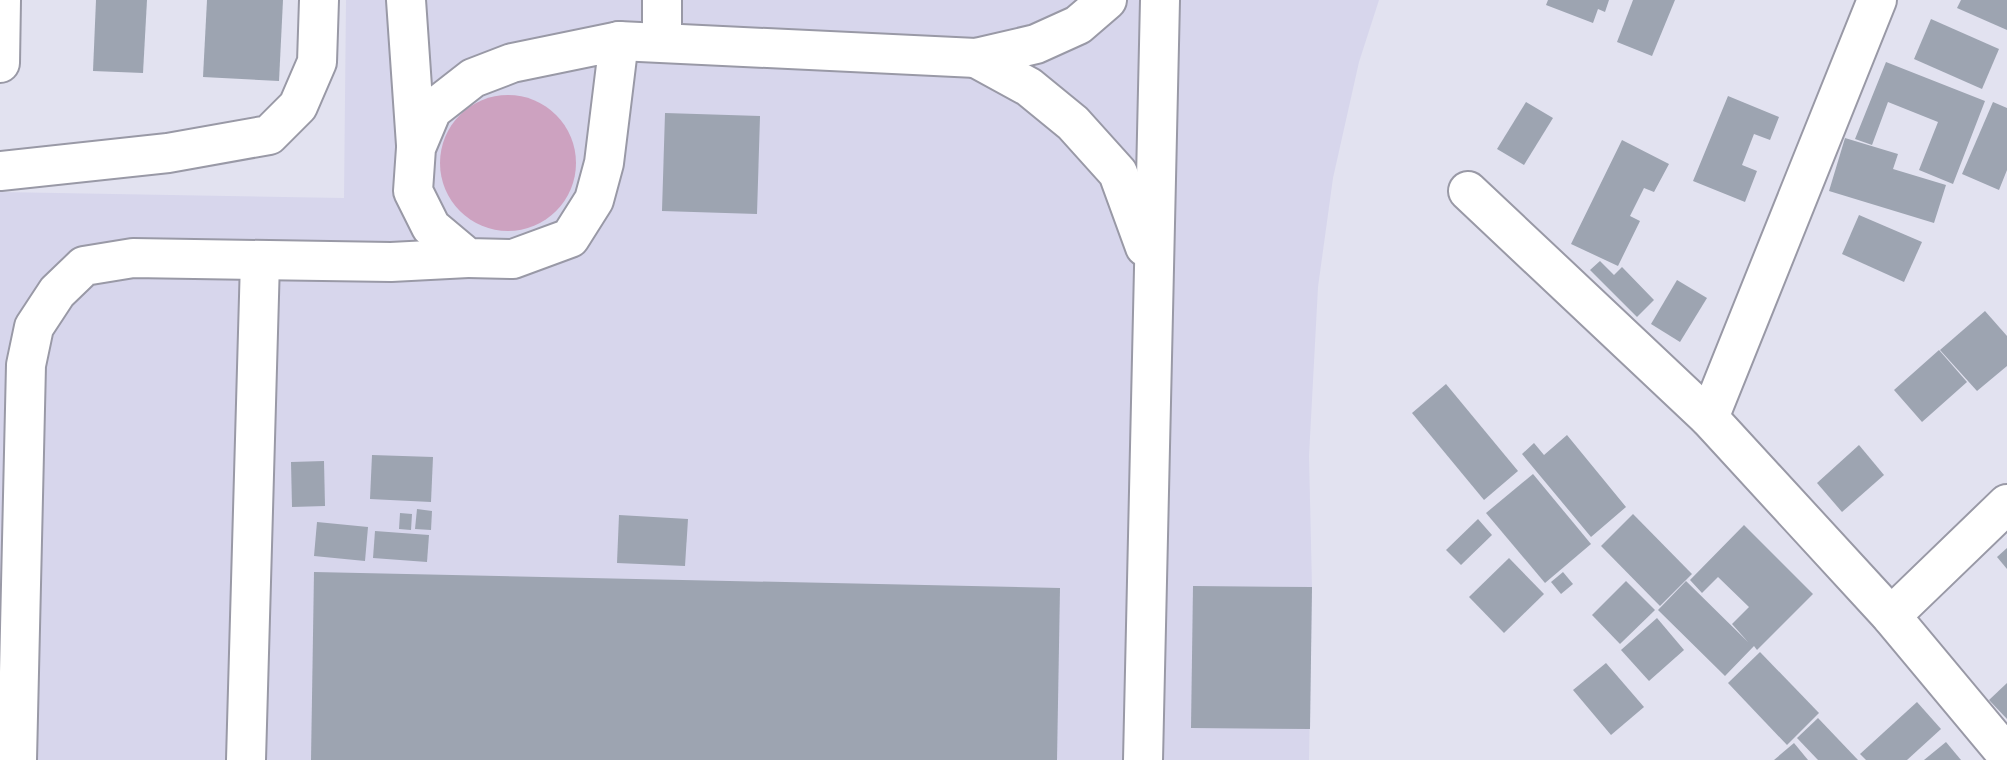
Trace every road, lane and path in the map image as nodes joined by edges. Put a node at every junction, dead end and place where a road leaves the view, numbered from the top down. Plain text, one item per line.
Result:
1 (1, 0) edge
2 (319, 0) edge
3 (406, 0) edge
4 (662, 0) edge
5 (1107, 0) edge
6 (1160, 0) edge
7 (1877, 0) edge
8 (619, 41) junction
9 (662, 41) junction
10 (975, 58) junction
11 (0, 63) edge
12 (416, 148) junction
13 (0, 171) edge
14 (413, 191) junction
15 (1468, 191) dead end
16 (468, 258) junction
17 (260, 261) junction
18 (391, 262) junction
19 (1152, 267) junction
20 (1709, 418) junction
21 (2007, 504) edge
22 (1891, 616) junction
23 (2007, 755) edge
24 (17, 760) edge
25 (246, 760) edge
26 (1143, 760) edge

1 - 11 street
2 - 13 street
3 - 12 street
4 - 9 street
5 - 10 street
6 - 19 street
7 - 20 street
8 - 9 street
8 - 12 street
8 - 16 street
9 - 10 street
10 - 19 street
12 - 14 street
14 - 16 street
14 - 18 street
15 - 20 street
16 - 18 street
17 - 18 street
17 - 24 street
17 - 25 street
19 - 26 street
20 - 22 street
21 - 22 street
22 - 23 street

